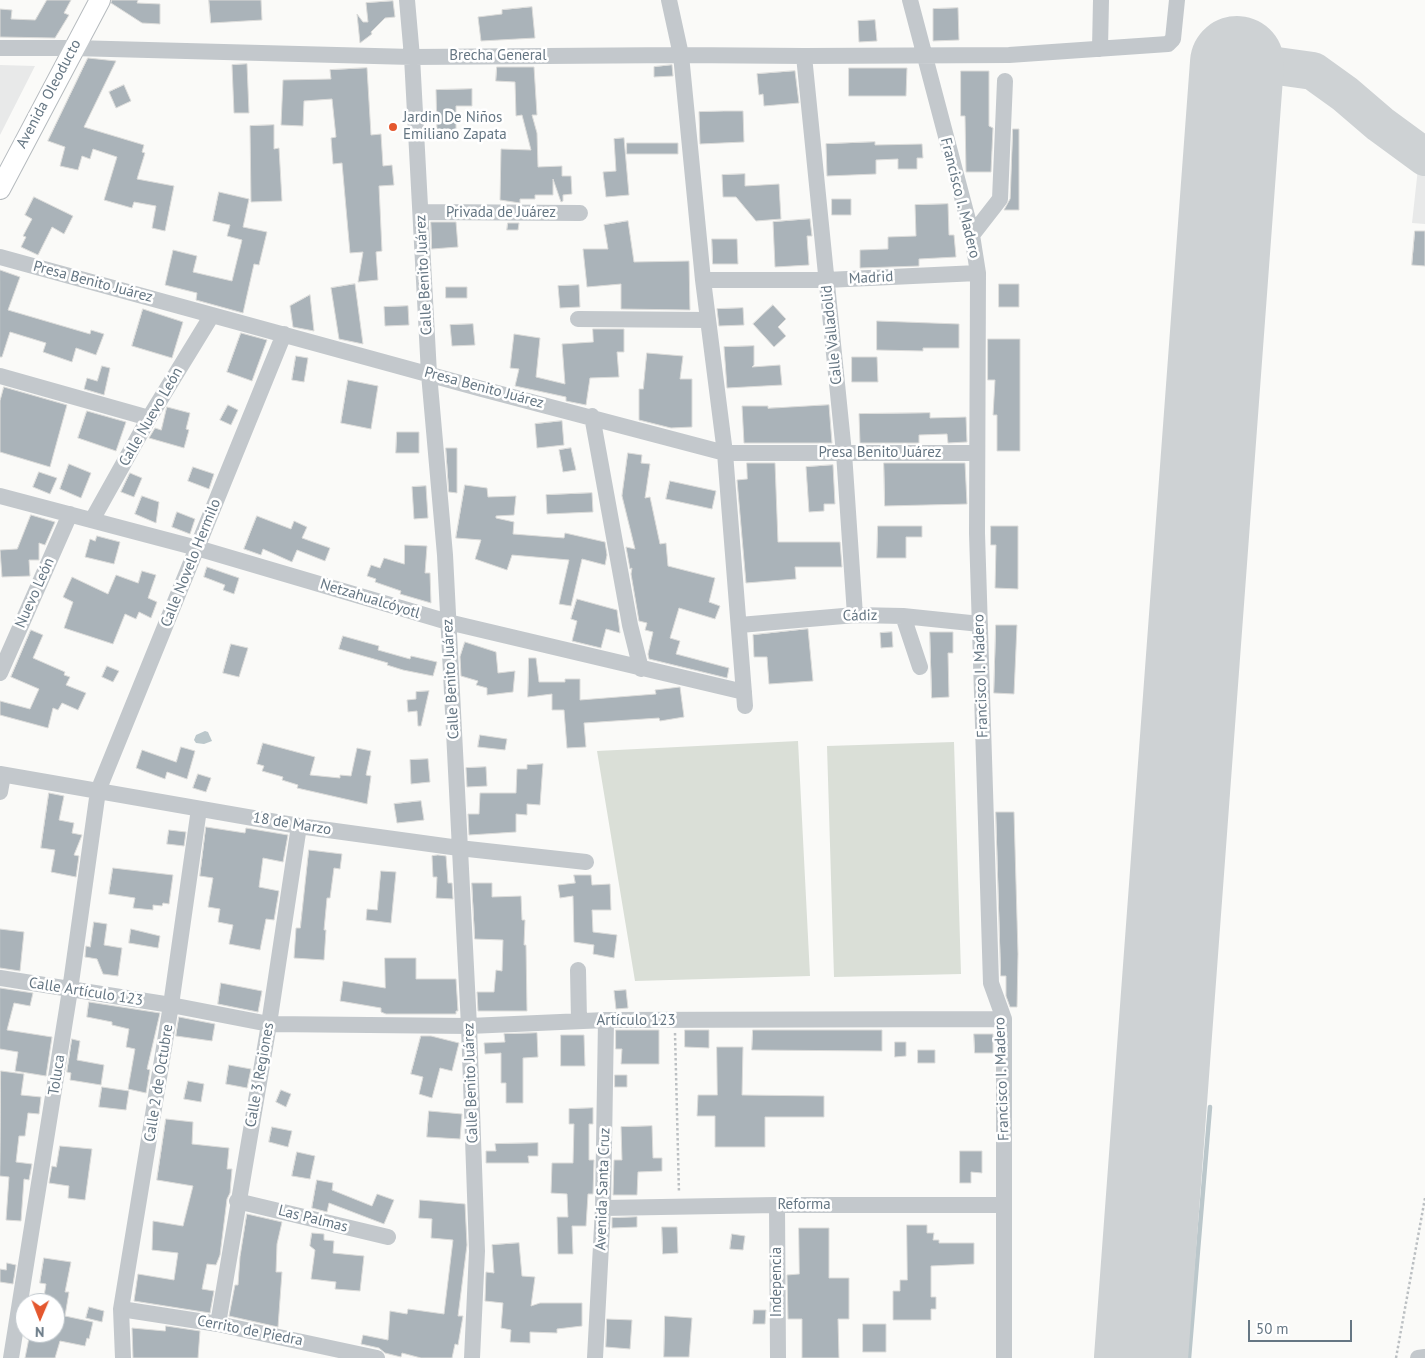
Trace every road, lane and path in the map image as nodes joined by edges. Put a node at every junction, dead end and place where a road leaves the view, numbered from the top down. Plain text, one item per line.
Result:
1 (100, 0) edge
2 (407, 0) edge
3 (669, 0) edge
4 (910, 0) edge
5 (1101, 0) edge
6 (1177, 0) edge
7 (0, 48) edge
8 (73, 48) junction
9 (1100, 49) junction
10 (681, 55) junction
11 (804, 56) junction
12 (923, 56) junction
13 (412, 57) junction
14 (1005, 81) dead end
15 (0, 189) edge
16 (421, 212) junction
17 (580, 213) dead end
18 (972, 235) junction
19 (0, 257) edge
20 (978, 273) junction
21 (703, 280) junction
22 (826, 280) junction
23 (212, 315) junction
24 (578, 319) dead end
25 (708, 320) junction
26 (284, 334) junction
27 (429, 374) junction
28 (0, 376) edge
29 (592, 416) junction
30 (149, 418) junction
31 (725, 453) junction
32 (844, 453) junction
33 (977, 453) junction
34 (0, 496) edge
35 (70, 514) junction
36 (92, 520) junction
37 (197, 548) junction
38 (855, 615) junction
39 (903, 616) junction
40 (448, 622) junction
41 (980, 624) junction
42 (740, 625) junction
43 (920, 667) dead end
44 (641, 669) junction
45 (0, 673) edge
46 (1, 774) edge
47 (98, 791) junction
48 (0, 792) edge
49 (199, 809) junction
50 (299, 826) junction
51 (459, 848) junction
52 (586, 862) dead end
53 (578, 970) dead end
54 (0, 978) edge
55 (70, 990) junction
56 (171, 1005) junction
57 (1004, 1018) junction
58 (606, 1020) junction
59 (579, 1021) junction
60 (675, 1021) junction
61 (269, 1024) junction
62 (469, 1026) junction
63 (1425, 1198) edge
64 (238, 1201) junction
65 (777, 1205) junction
66 (1004, 1205) junction
67 (679, 1207) junction
68 (603, 1208) junction
69 (388, 1237) dead end
70 (122, 1309) junction
71 (218, 1324) junction
72 (338, 1354) edge
73 (1425, 1357) edge
74 (11, 1358) edge
75 (122, 1358) edge
76 (377, 1358) edge
77 (472, 1358) edge
78 (595, 1358) edge
79 (778, 1358) edge
80 (1004, 1358) edge
81 (1396, 1358) edge
82 (1418, 1358) edge

1 - 8 main road, Avenida Oleoducto
2 - 13 street, Calle Benito Juárez
3 - 10 street
4 - 12 street, Francisco I. Madero
5 - 9 street
6 - 9 street, Brecha General
7 - 8 street, Brecha General
8 - 13 street, Brecha General
8 - 15 main road, Avenida Oleoducto
9 - 12 street, Brecha General
10 - 11 street, Brecha General
10 - 13 street, Brecha General
10 - 21 street
11 - 12 street, Brecha General
11 - 22 street, Calle Valladolid
12 - 18 street, Francisco I. Madero
13 - 16 street, Calle Benito Juárez
14 - 18 street
16 - 17 street, Privada de Juárez
16 - 27 street, Calle Benito Juárez
18 - 20 street, Francisco I. Madero
19 - 23 street, Presa Benito Juárez
20 - 22 street, Madrid
20 - 33 street, Francisco I. Madero
21 - 22 street, Madrid
21 - 25 street
22 - 32 street, Calle Valladolid
23 - 26 street, Presa Benito Juárez
23 - 30 street, Calle Nuevo León
24 - 25 street
25 - 31 street
26 - 27 street, Presa Benito Juárez
26 - 37 street, Calle Novelo Hermilo
27 - 29 street, Presa Benito Juárez
27 - 40 street, Calle Benito Juárez
28 - 30 street
29 - 31 street, Presa Benito Juárez
29 - 44 street
30 - 36 street, Calle Nuevo León
31 - 32 street, Presa Benito Juárez
31 - 42 street
32 - 33 street, Presa Benito Juárez
32 - 38 street, Calle Valladolid
33 - 41 street, Francisco I. Madero
34 - 35 street, Netzahualcóyotl
35 - 36 street, Netzahualcóyotl
35 - 45 street, Nuevo León
36 - 37 street, Netzahualcóyotl
37 - 40 street, Netzahualcóyotl
37 - 47 street, Calle Novelo Hermilo
38 - 39 street, Cádiz
38 - 42 street, Cádiz
39 - 41 street, Cádiz
39 - 43 street
40 - 44 street, Netzahualcóyotl
40 - 51 street, Calle Benito Juárez
41 - 57 street, Francisco I. Madero
42 - 44 street, Netzahualcóyotl
46 - 47 street, 18 de Marzo
46 - 48 street
47 - 49 street, 18 de Marzo
47 - 55 street, Toluca
49 - 50 street, 18 de Marzo
49 - 56 street, Calle 2 de Octubre
50 - 51 street, 18 de Marzo
50 - 61 street, Calle 3 Regiones
51 - 52 street, 18 de Marzo
51 - 62 street, Calle Benito Juárez
53 - 59 street
54 - 55 street, Calle Artículo 123
55 - 56 street, Calle Artículo 123
55 - 74 street, Toluca
56 - 61 street, Calle Artículo 123
56 - 70 street, Calle 2 de Octubre
57 - 60 street, Artículo 123
57 - 66 street, Francisco I. Madero
58 - 59 street, Artículo 123
58 - 60 street, Artículo 123
58 - 68 street, Avenida Santa Cruz
59 - 62 street, Artículo 123
60 - 67 path
61 - 62 street, Artículo 123
61 - 64 street, Calle 3 Regiones
62 - 77 street, Calle Benito Juárez
63 - 81 path
64 - 69 street, Las Palmas
64 - 71 street, Calle 3 Regiones
65 - 66 street, Reforma
65 - 67 street, Reforma
65 - 79 street, Indepencia
66 - 80 street, Francisco I. Madero
67 - 68 street, Reforma
68 - 78 street, Avenida Santa Cruz
70 - 71 street, Cerrito de Piedra
70 - 75 street, Calle 2 de Octubre
71 - 72 street, Cerrito de Piedra
72 - 76 street, Cerrito de Piedra
73 - 82 street

